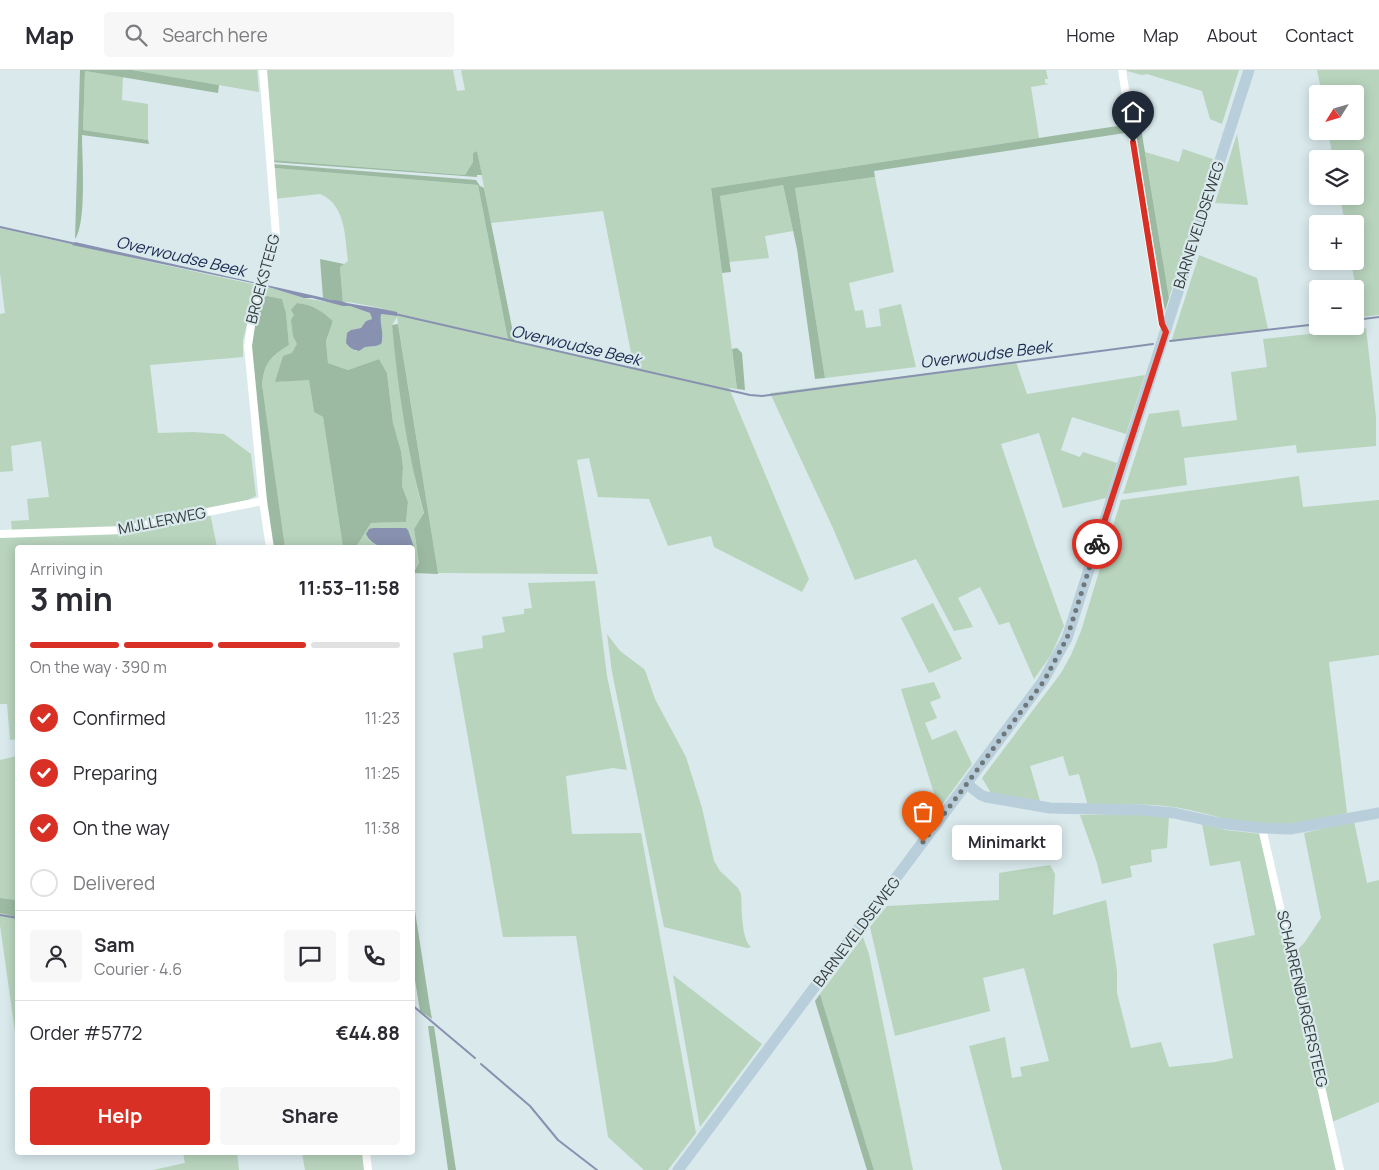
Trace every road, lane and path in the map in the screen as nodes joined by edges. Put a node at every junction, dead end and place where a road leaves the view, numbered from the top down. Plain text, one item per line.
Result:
1 (263, 70) edge
2 (1122, 70) edge
3 (1249, 70) edge
4 (1166, 332) junction
5 (263, 502) junction
6 (0, 534) edge
7 (270, 545) edge
8 (967, 784) junction
9 (1379, 813) edge
10 (1262, 828) junction
11 (366, 1155) edge
12 (368, 1170) edge
13 (678, 1170) edge
14 (1340, 1170) edge

1 - 5 street, BROEKSTEEG
2 - 4 street
3 - 4 main road, BARNEVELDSEWEG
4 - 8 main road, BARNEVELDSEWEG
5 - 6 street, MIJLLERWEG
5 - 7 street, BROEKSTEEG
8 - 10 main road
8 - 13 main road, BARNEVELDSEWEG
9 - 10 main road
10 - 14 street, SCHARRENBURGERSTEEG
11 - 12 street

